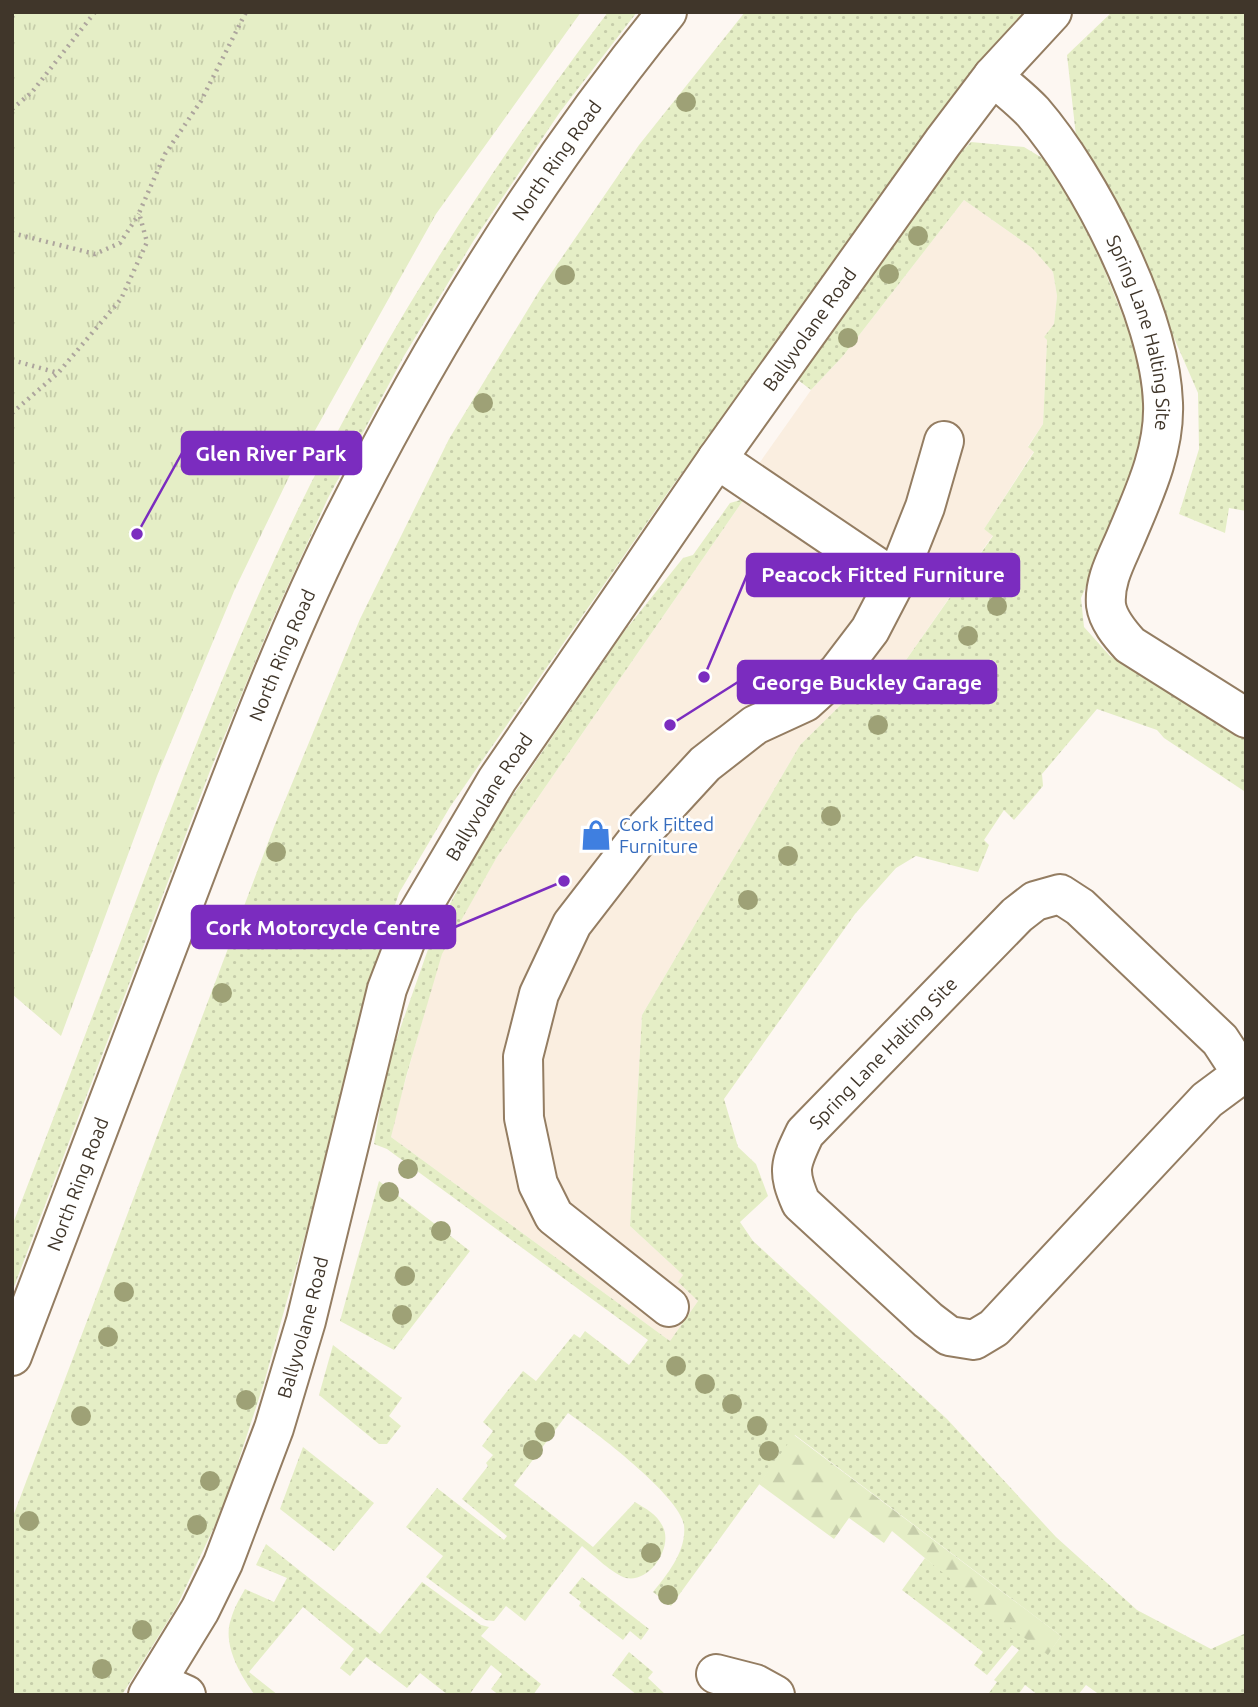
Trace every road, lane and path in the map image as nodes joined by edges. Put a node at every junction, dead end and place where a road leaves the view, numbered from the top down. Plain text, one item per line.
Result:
1 (15, 12) edge
2 (95, 12) edge
3 (246, 12) edge
4 (667, 12) edge
5 (1052, 12) edge
6 (12, 17) edge
7 (993, 76) junction
8 (12, 109) edge
9 (139, 213) junction
10 (12, 233) edge
11 (12, 360) edge
12 (58, 373) junction
13 (12, 413) edge
14 (944, 441) dead end
15 (717, 459) junction
16 (896, 580) junction
17 (1246, 718) edge
18 (1244, 1072) edge
19 (669, 1307) dead end
20 (12, 1356) edge
21 (716, 1674) dead end
22 (164, 1690) edge
23 (775, 1695) edge

1 - 6 path
2 - 8 path
3 - 9 path
4 - 20 street, North Ring Road
5 - 7 street, Ballyvolane Road
7 - 15 street, Ballyvolane Road
7 - 17 street, Spring Lane Halting Site
9 - 10 path
9 - 12 path
11 - 12 path
12 - 13 path
14 - 16 street
15 - 16 street
15 - 22 street, Ballyvolane Road
16 - 19 street
18 - 18 street, Spring Lane Halting Site
21 - 23 street

